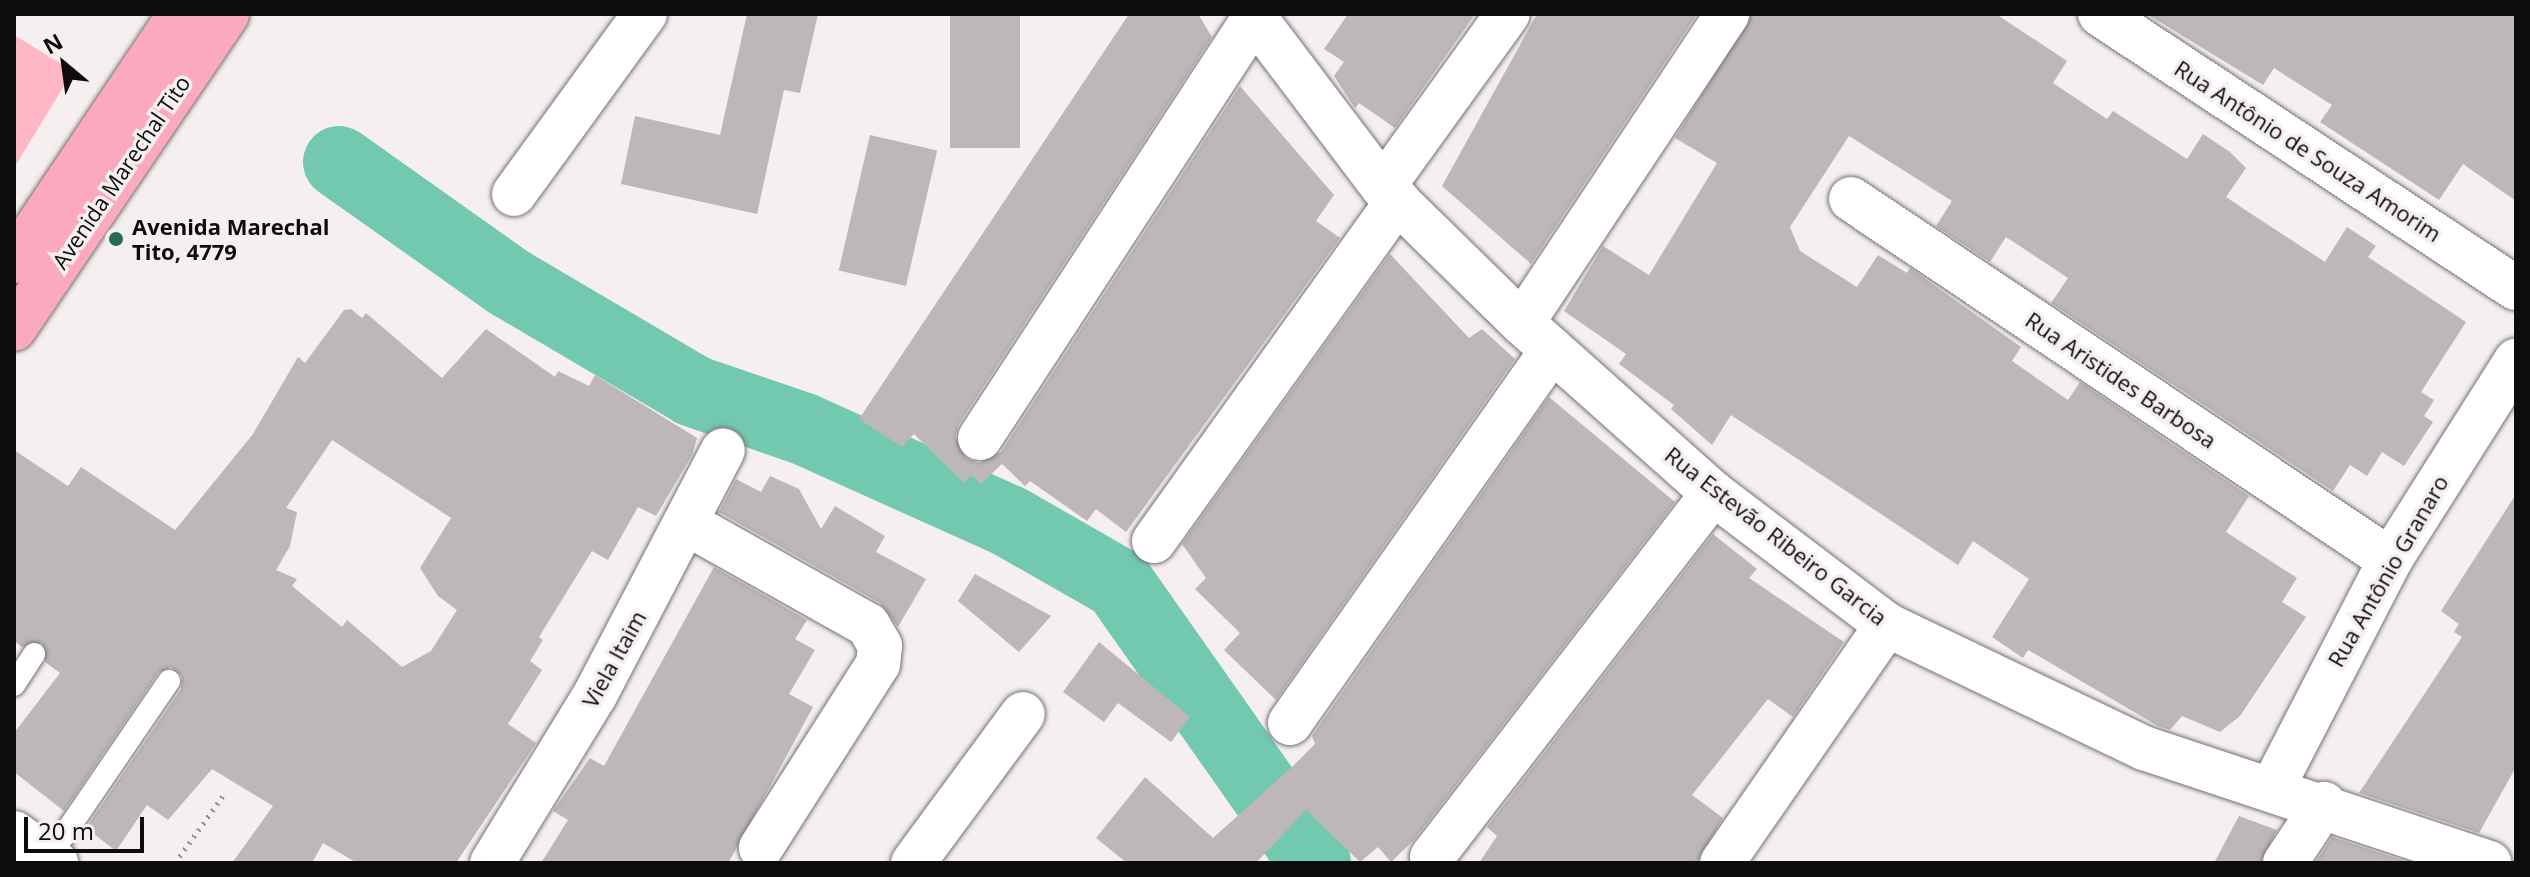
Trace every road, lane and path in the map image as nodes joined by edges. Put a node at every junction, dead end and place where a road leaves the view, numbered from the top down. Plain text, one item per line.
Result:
1 (180, 14) edge
2 (227, 14) edge
3 (645, 14) edge
4 (1508, 14) edge
5 (1727, 14) edge
6 (2100, 14) edge
7 (1253, 16) edge
8 (514, 194) dead end
9 (1390, 194) junction
10 (1851, 199) dead end
11 (14, 261) edge
12 (2516, 288) edge
13 (14, 329) edge
14 (1537, 336) junction
15 (2516, 361) edge
16 (980, 438) dead end
17 (723, 450) dead end
18 (1713, 493) junction
19 (688, 524) junction
20 (1154, 541) dead end
21 (2390, 560) junction
22 (1887, 625) junction
23 (34, 654) dead end
24 (169, 681) dead end
25 (14, 685) edge
26 (1023, 714) dead end
27 (1290, 723) dead end
28 (2273, 787) junction
29 (225, 793) dead end
30 (2324, 804) junction
31 (761, 848) dead end
32 (2516, 848) edge
33 (42, 854) edge
34 (1432, 857) dead end
35 (175, 863) edge
36 (492, 863) edge
37 (913, 863) edge
38 (1722, 863) edge
39 (2285, 863) edge
40 (2489, 863) edge
41 (2507, 863) edge

1 - 11 main road, Avenida Marechal Tito
2 - 13 main road, Avenida Marechal Tito
3 - 8 street
4 - 9 street
5 - 14 street
6 - 12 street, Rua Antônio de Souza Amorim
7 - 9 street, Rua Estevão Ribeiro Garcia
7 - 16 street
9 - 14 street, Rua Estevão Ribeiro Garcia
9 - 20 street
10 - 21 street, Rua Aristides Barbosa
14 - 18 street, Rua Estevão Ribeiro Garcia
14 - 27 street
15 - 21 street, Rua Antônio Granaro
17 - 19 street, Viela Itaim
18 - 22 street, Rua Estevão Ribeiro Garcia
18 - 34 street
19 - 31 street
19 - 36 street, Viela Itaim
21 - 28 street, Rua Antônio Granaro
22 - 28 street, Rua Estevão Ribeiro Garcia
22 - 38 street
23 - 25 lane
24 - 33 lane
26 - 37 street
28 - 30 street, Rua Estevão Ribeiro Garcia
29 - 35 path
30 - 39 street
30 - 40 street, Rua Estevão Ribeiro Garcia
32 - 41 street

